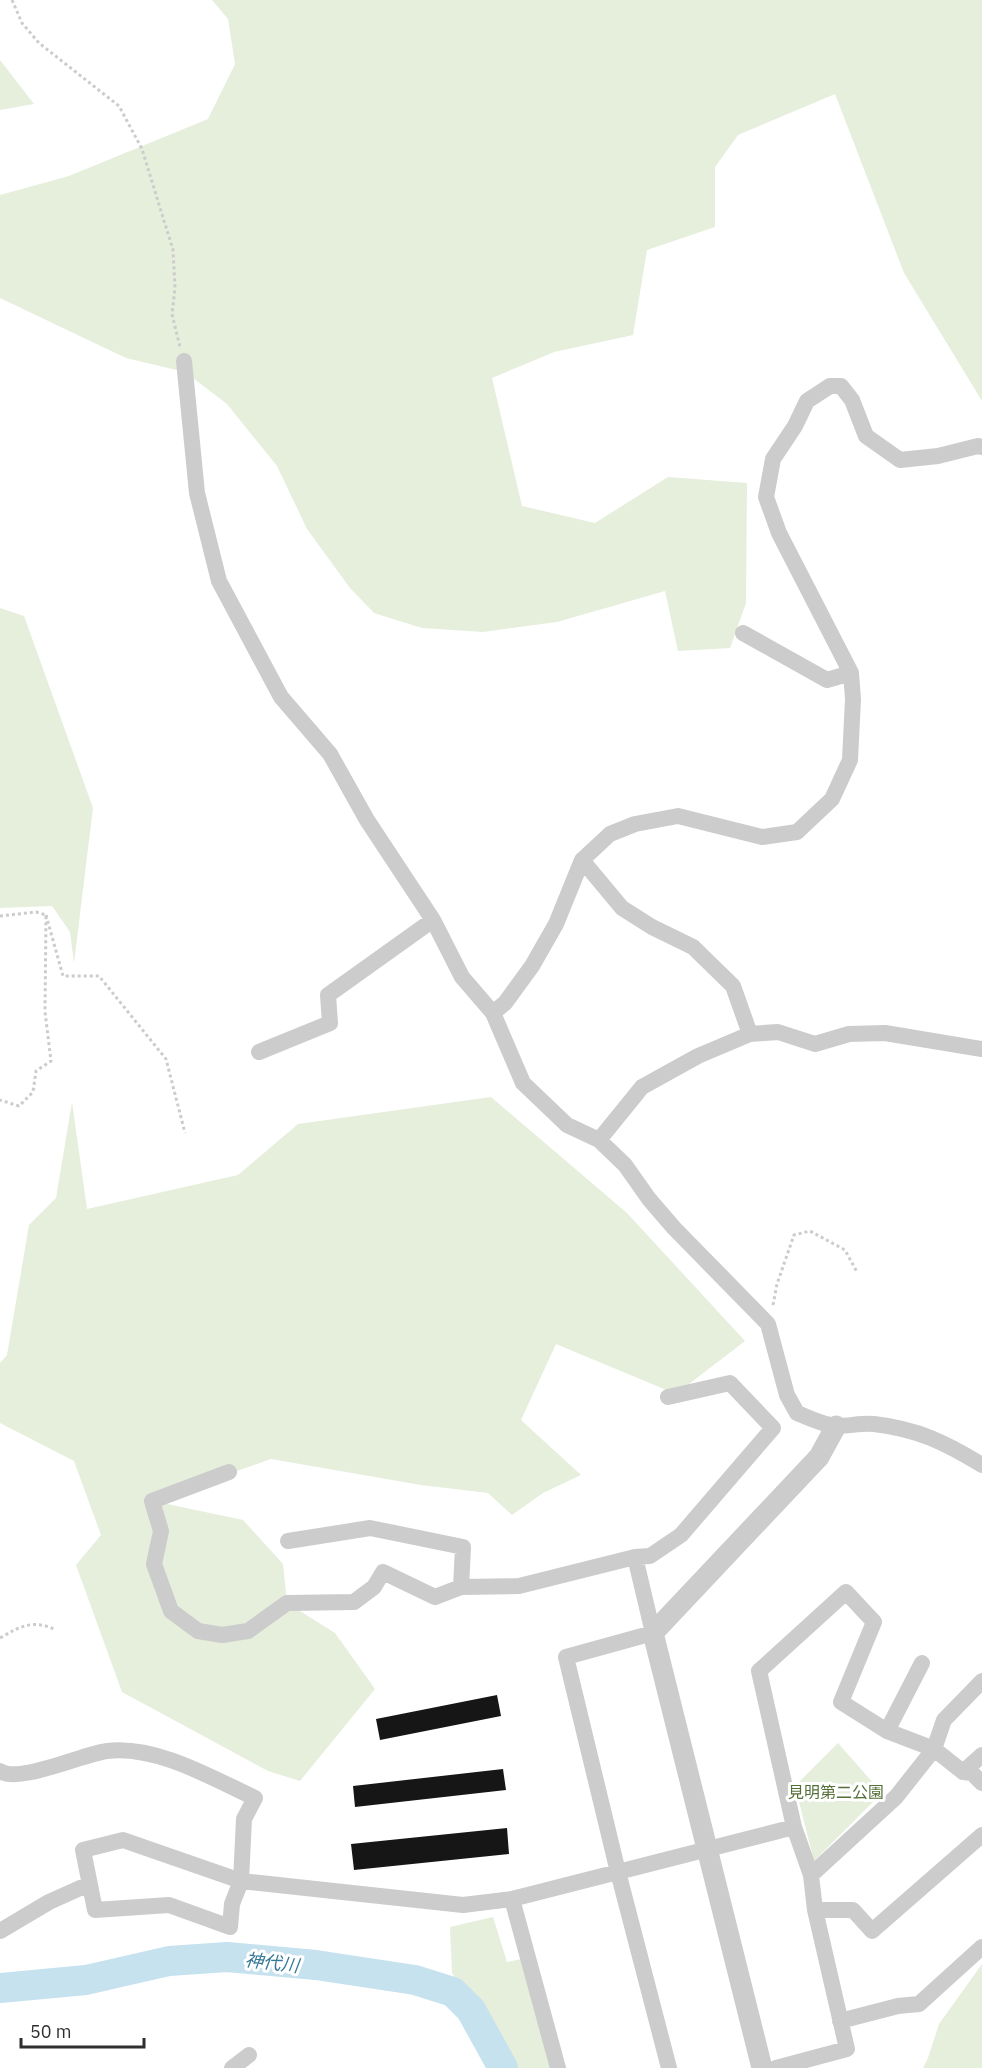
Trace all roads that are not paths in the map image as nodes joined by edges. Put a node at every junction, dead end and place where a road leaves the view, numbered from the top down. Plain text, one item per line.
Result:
1 (184, 361) road end
2 (982, 447) edge
3 (743, 633) dead end
4 (851, 673) junction
5 (582, 860) junction
6 (433, 920) junction
7 (493, 1013) junction
8 (750, 1034) junction
9 (982, 1049) edge
10 (259, 1052) dead end
11 (598, 1140) junction
12 (668, 1397) dead end
13 (836, 1426) junction
14 (982, 1465) edge
15 (229, 1472) dead end
16 (288, 1541) dead end
17 (635, 1557) junction
18 (461, 1587) junction
19 (653, 1633) junction
20 (921, 1663) dead end
21 (982, 1681) edge
22 (887, 1731) junction
23 (934, 1749) junction
24 (982, 1755) edge
25 (0, 1771) edge
26 (963, 1772) junction
27 (982, 1783) edge
28 (794, 1827) junction
29 (982, 1835) edge
30 (708, 1849) junction
31 (618, 1872) junction
32 (811, 1875) junction
33 (241, 1881) junction
34 (89, 1884) junction
35 (512, 1899) junction
36 (815, 1910) junction
37 (0, 1931) edge
38 (982, 1947) edge
39 (840, 2021) junction
40 (249, 2055) dead end
41 (232, 2068) edge
42 (558, 2068) edge
43 (669, 2068) edge
44 (762, 2068) edge
45 (776, 2068) edge

1 - 6 street
2 - 4 street
3 - 4 street
4 - 5 street
5 - 7 street
5 - 8 street
6 - 7 street
6 - 10 street
7 - 11 street
8 - 9 street
8 - 11 street
11 - 13 street
12 - 17 street
13 - 14 street
13 - 19 street
15 - 18 street
16 - 18 street
17 - 18 street
17 - 19 street
19 - 30 street
19 - 31 street
20 - 22 street
21 - 23 street
22 - 23 street
22 - 28 street
23 - 26 street
23 - 32 street
24 - 26 street
25 - 33 street
26 - 27 street
28 - 30 street
28 - 32 street
29 - 36 street
30 - 31 street
30 - 44 street
31 - 35 street
31 - 43 street
32 - 36 street
33 - 34 street
33 - 34 street
33 - 35 street
34 - 37 street
35 - 42 street
36 - 39 street
38 - 39 street
39 - 45 street
40 - 41 street

